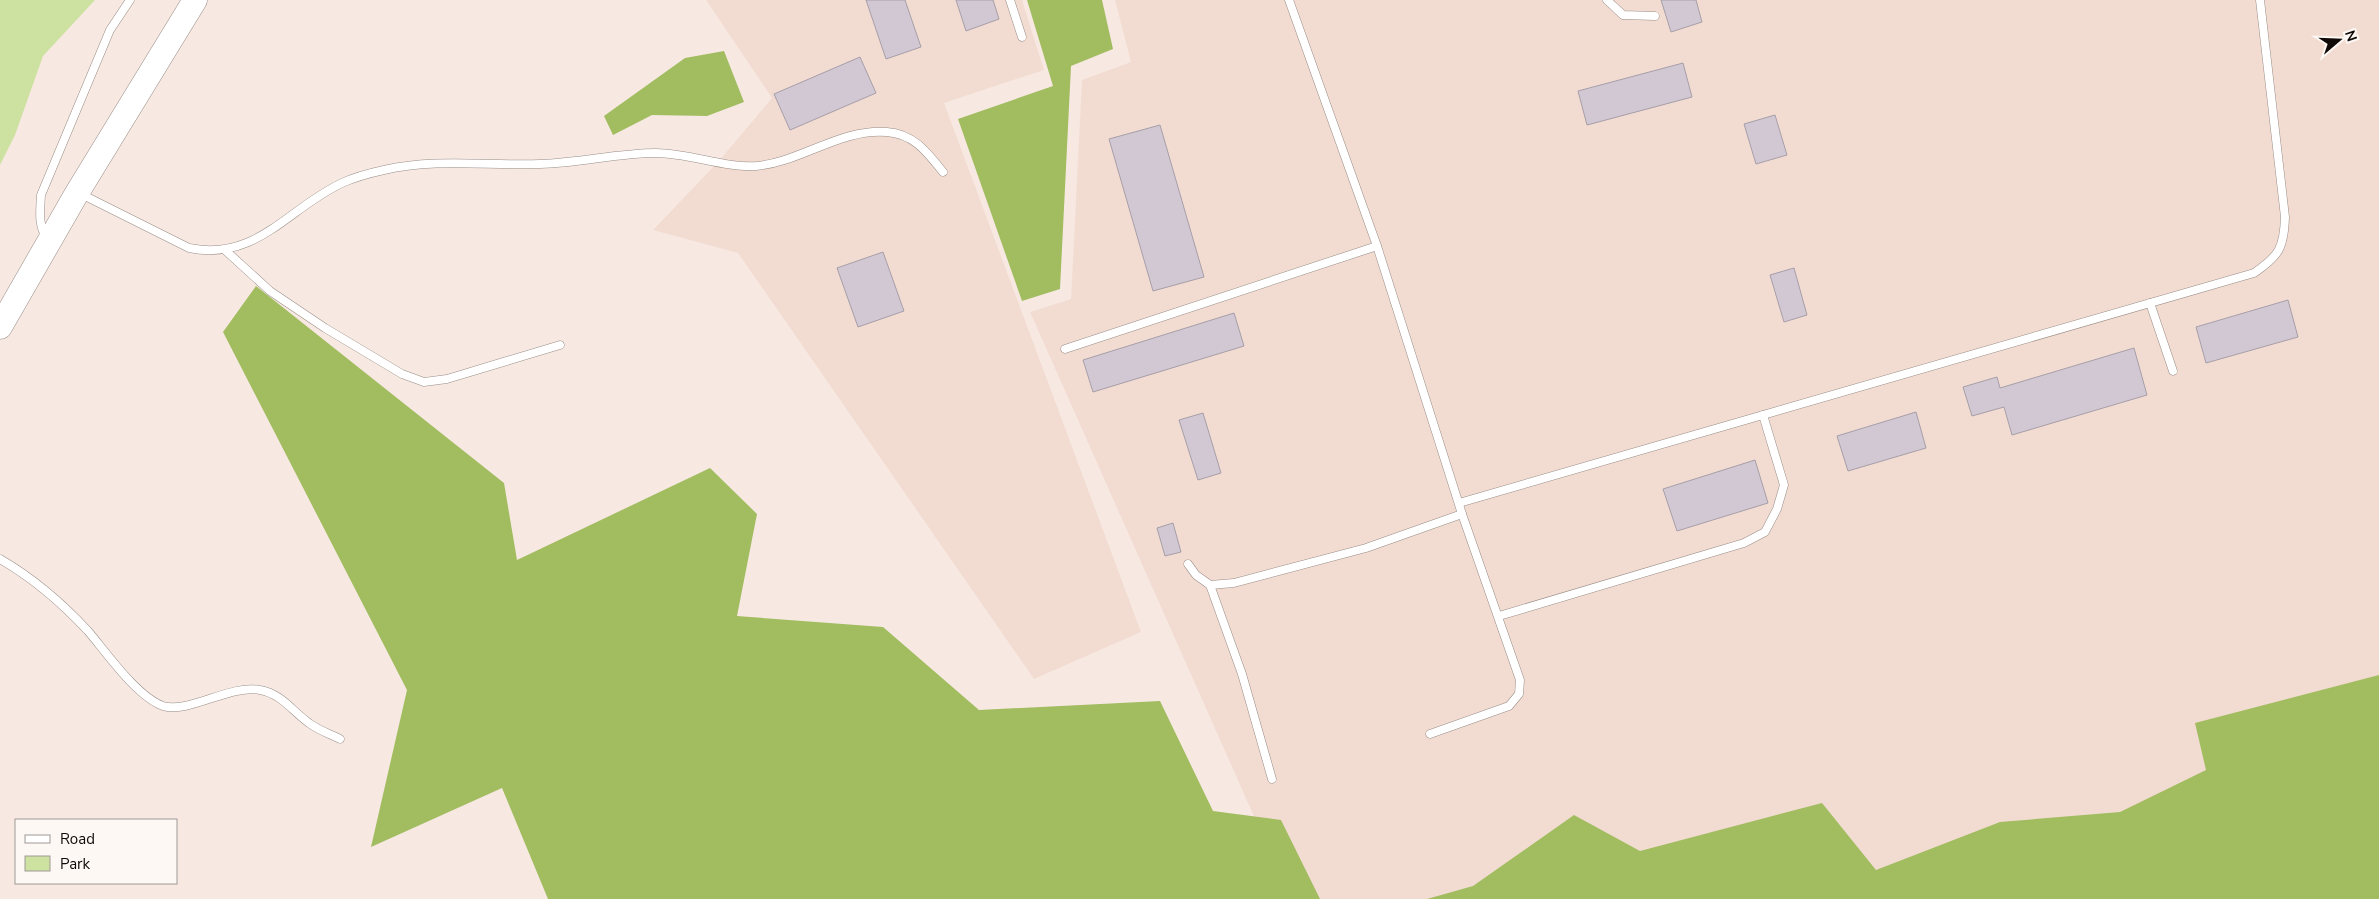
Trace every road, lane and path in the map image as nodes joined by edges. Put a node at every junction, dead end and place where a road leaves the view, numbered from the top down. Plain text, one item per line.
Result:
1 (130, 0) edge
2 (195, 0) edge
3 (1010, 0) edge
4 (1289, 0) edge
5 (1607, 0) edge
6 (2260, 0) edge
7 (1655, 16) dead end
8 (1022, 37) dead end
9 (943, 172) dead end
10 (77, 192) junction
11 (49, 243) junction
12 (1376, 246) junction
13 (226, 250) junction
14 (2150, 303) junction
15 (0, 326) edge
16 (560, 344) dead end
17 (1065, 349) dead end
18 (2173, 371) dead end
19 (1763, 415) junction
20 (1459, 504) junction
21 (1462, 514) junction
22 (0, 559) edge
23 (1188, 564) dead end
24 (1210, 585) junction
25 (1499, 616) junction
26 (1430, 734) dead end
27 (340, 739) dead end
28 (1272, 779) dead end

1 - 11 lane
2 - 10 main road
3 - 8 lane
4 - 12 lane
5 - 7 lane
6 - 14 lane
9 - 13 lane
10 - 11 main road
10 - 13 lane
11 - 15 main road
12 - 17 lane
12 - 20 lane
13 - 16 lane
14 - 18 lane
14 - 19 lane
19 - 20 lane
19 - 25 lane
20 - 21 lane
21 - 24 lane
21 - 25 lane
22 - 27 lane
23 - 24 lane
24 - 28 lane
25 - 26 lane

